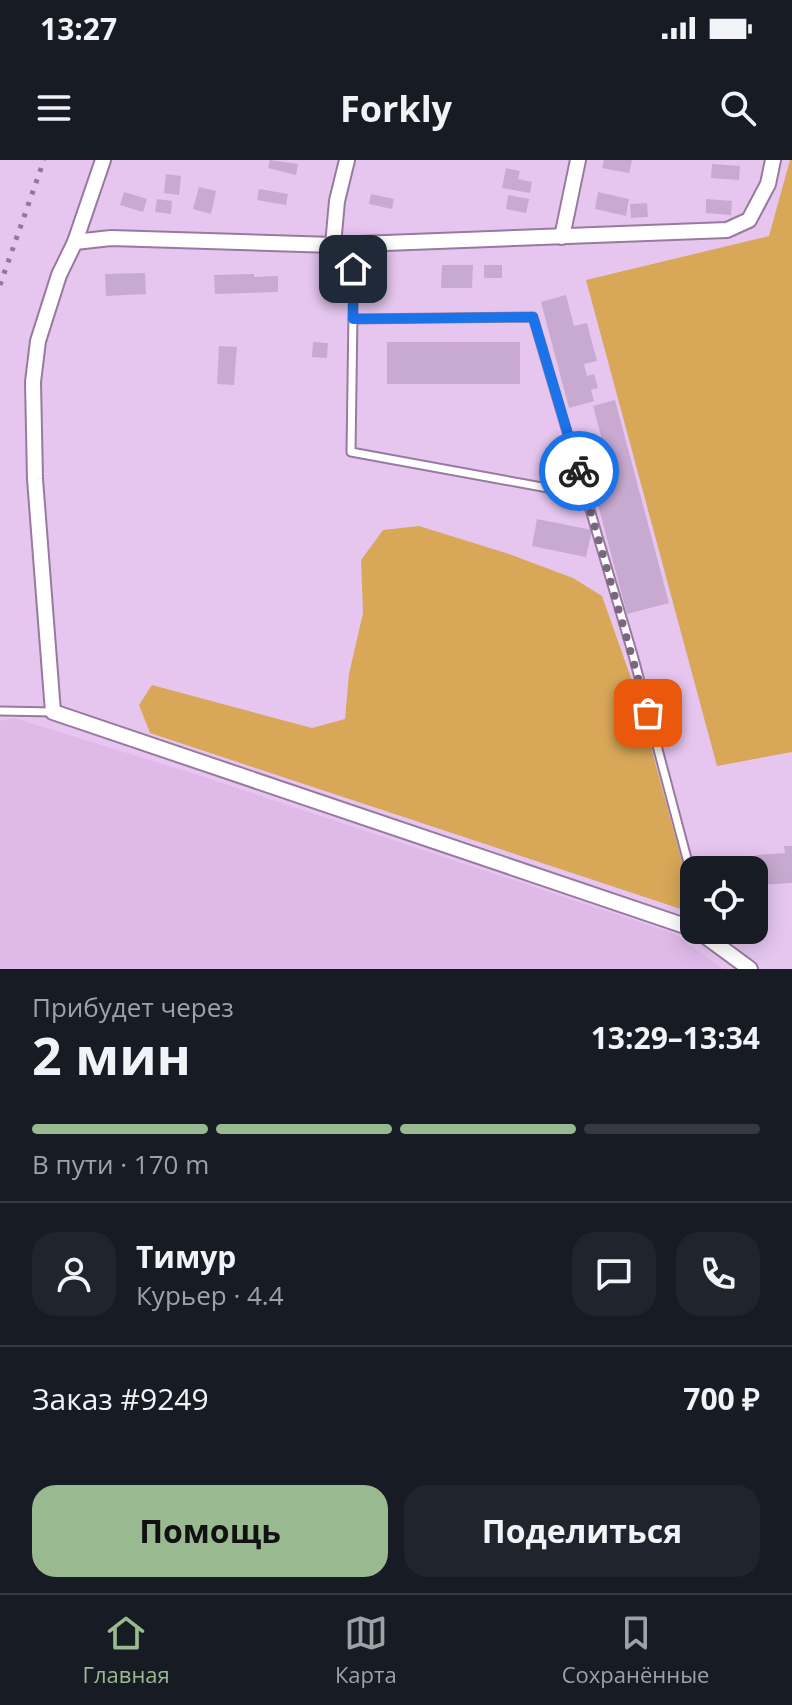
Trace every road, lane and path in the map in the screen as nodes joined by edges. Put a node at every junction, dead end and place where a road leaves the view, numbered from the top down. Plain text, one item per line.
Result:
1 (103, 160) edge
2 (347, 160) edge
3 (578, 160) edge
4 (773, 160) edge
5 (562, 237) junction
6 (75, 242) junction
7 (354, 244) junction
8 (333, 245) junction
9 (353, 319) junction
10 (586, 495) junction
11 (0, 711) edge
12 (53, 712) junction
13 (686, 856) edge
14 (680, 924) edge
15 (717, 944) edge
16 (750, 969) edge

1 - 6 street
2 - 8 street
3 - 5 street
4 - 5 street
5 - 7 street
6 - 8 street
6 - 12 street
7 - 8 street
7 - 9 lane
9 - 10 lane
9 - 10 lane
10 - 13 lane
11 - 12 lane
12 - 14 street
15 - 16 street

